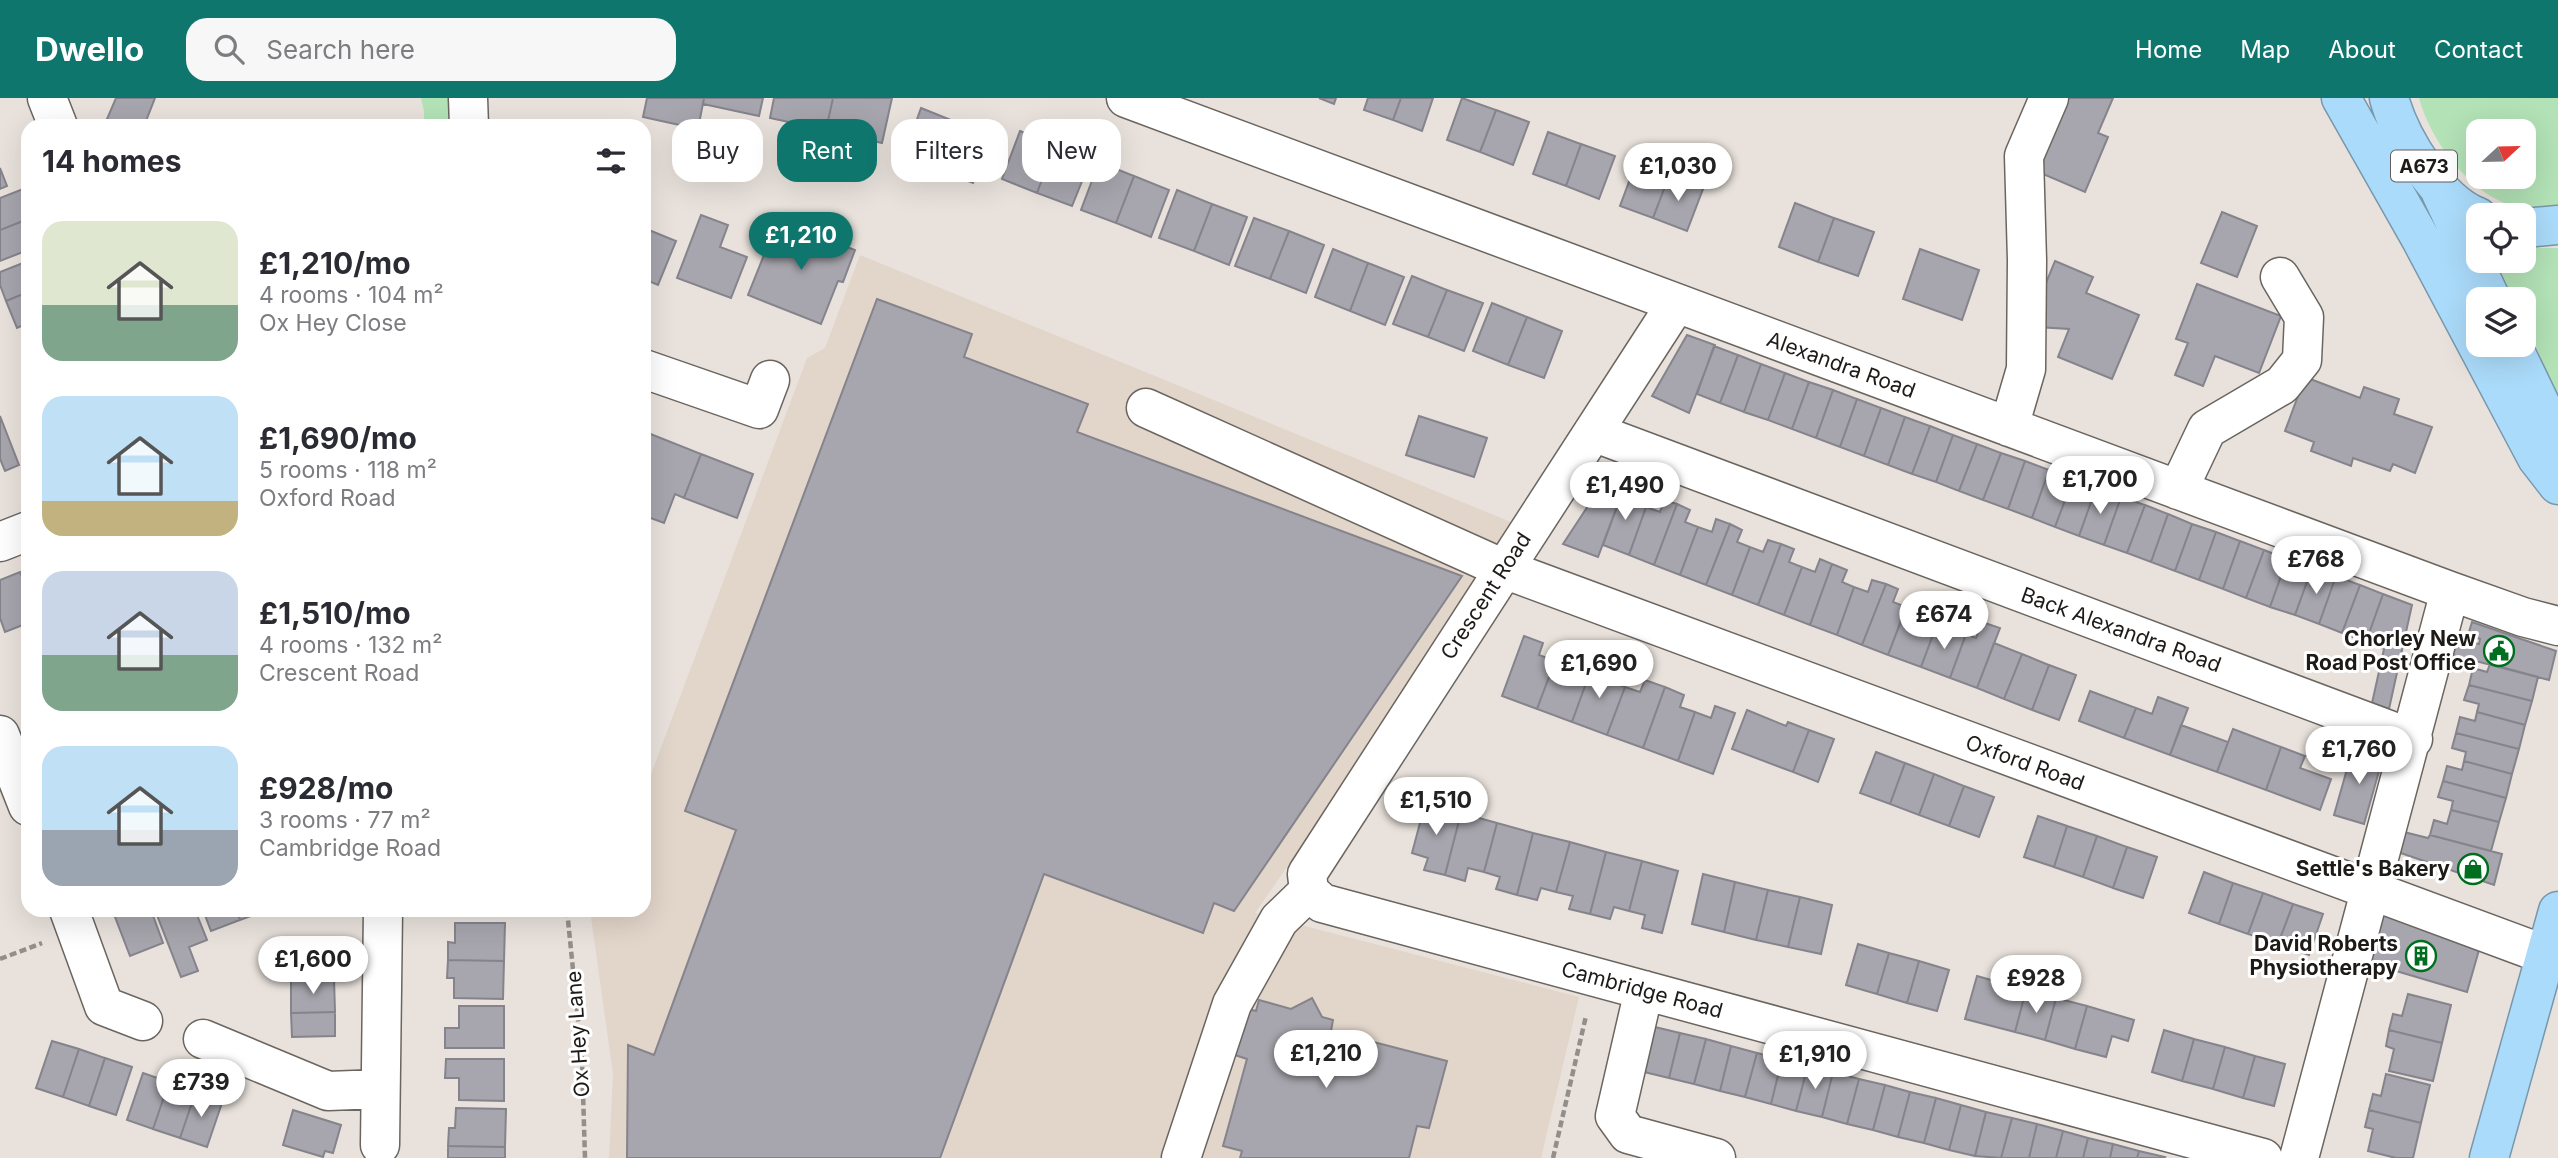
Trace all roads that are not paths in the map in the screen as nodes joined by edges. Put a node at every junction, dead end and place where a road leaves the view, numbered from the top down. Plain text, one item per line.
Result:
1 (47, 98) edge
2 (468, 98) edge
3 (1126, 98) edge
4 (2049, 98) edge
5 (2340, 98) edge
6 (2388, 101) edge
7 (55, 119) edge
8 (470, 119) edge
9 (2440, 192) junction
10 (2466, 212) edge
11 (2558, 225) edge
12 (2536, 227) edge
13 (2280, 277) dead end
14 (2485, 287) edge
15 (1676, 304) junction
16 (2518, 357) edge
17 (651, 371) edge
18 (770, 380) dead end
19 (1146, 408) dead end
20 (2009, 427) junction
21 (1593, 432) junction
22 (2558, 441) edge
23 (2558, 485) edge
24 (2178, 490) junction
25 (21, 534) edge
26 (0, 542) edge
27 (1504, 569) junction
28 (2450, 591) junction
29 (2558, 626) edge
30 (0, 735) edge
31 (2413, 739) junction
32 (21, 788) edge
33 (1309, 891) junction
34 (2371, 892) junction
35 (2558, 911) edge
36 (72, 917) edge
37 (383, 917) edge
38 (2546, 955) junction
39 (1644, 990) junction
40 (143, 1021) dead end
41 (203, 1039) dead end
42 (380, 1089) junction
43 (380, 1145) dead end
44 (1181, 1158) edge
45 (1716, 1158) edge
46 (2263, 1158) edge
47 (2300, 1158) edge
48 (2489, 1158) edge

1 - 7 street
2 - 8 street
3 - 15 street, Alexandra Road
4 - 20 street
5 - 23 highway, A673
6 - 9 highway, A673
9 - 10 highway, A673
9 - 14 highway, A673
11 - 12 highway
13 - 24 street
15 - 20 street, Alexandra Road
15 - 21 street, Crescent Road
16 - 22 highway
17 - 18 street
19 - 27 street, Oxford Road
20 - 24 street, Alexandra Road
21 - 27 street, Crescent Road
21 - 31 street, Back Alexandra Road
24 - 28 street, Alexandra Road
25 - 26 street
27 - 33 street, Crescent Road
27 - 34 street, Oxford Road
28 - 29 street, Alexandra Road
28 - 31 street
30 - 32 street
31 - 34 street
33 - 39 street, Cambridge Road
33 - 44 street
34 - 38 street, Oxford Road
34 - 47 street
35 - 38 highway
36 - 40 street
37 - 42 street
38 - 48 highway
39 - 45 street
39 - 46 street, Cambridge Road
41 - 42 street
42 - 43 street

